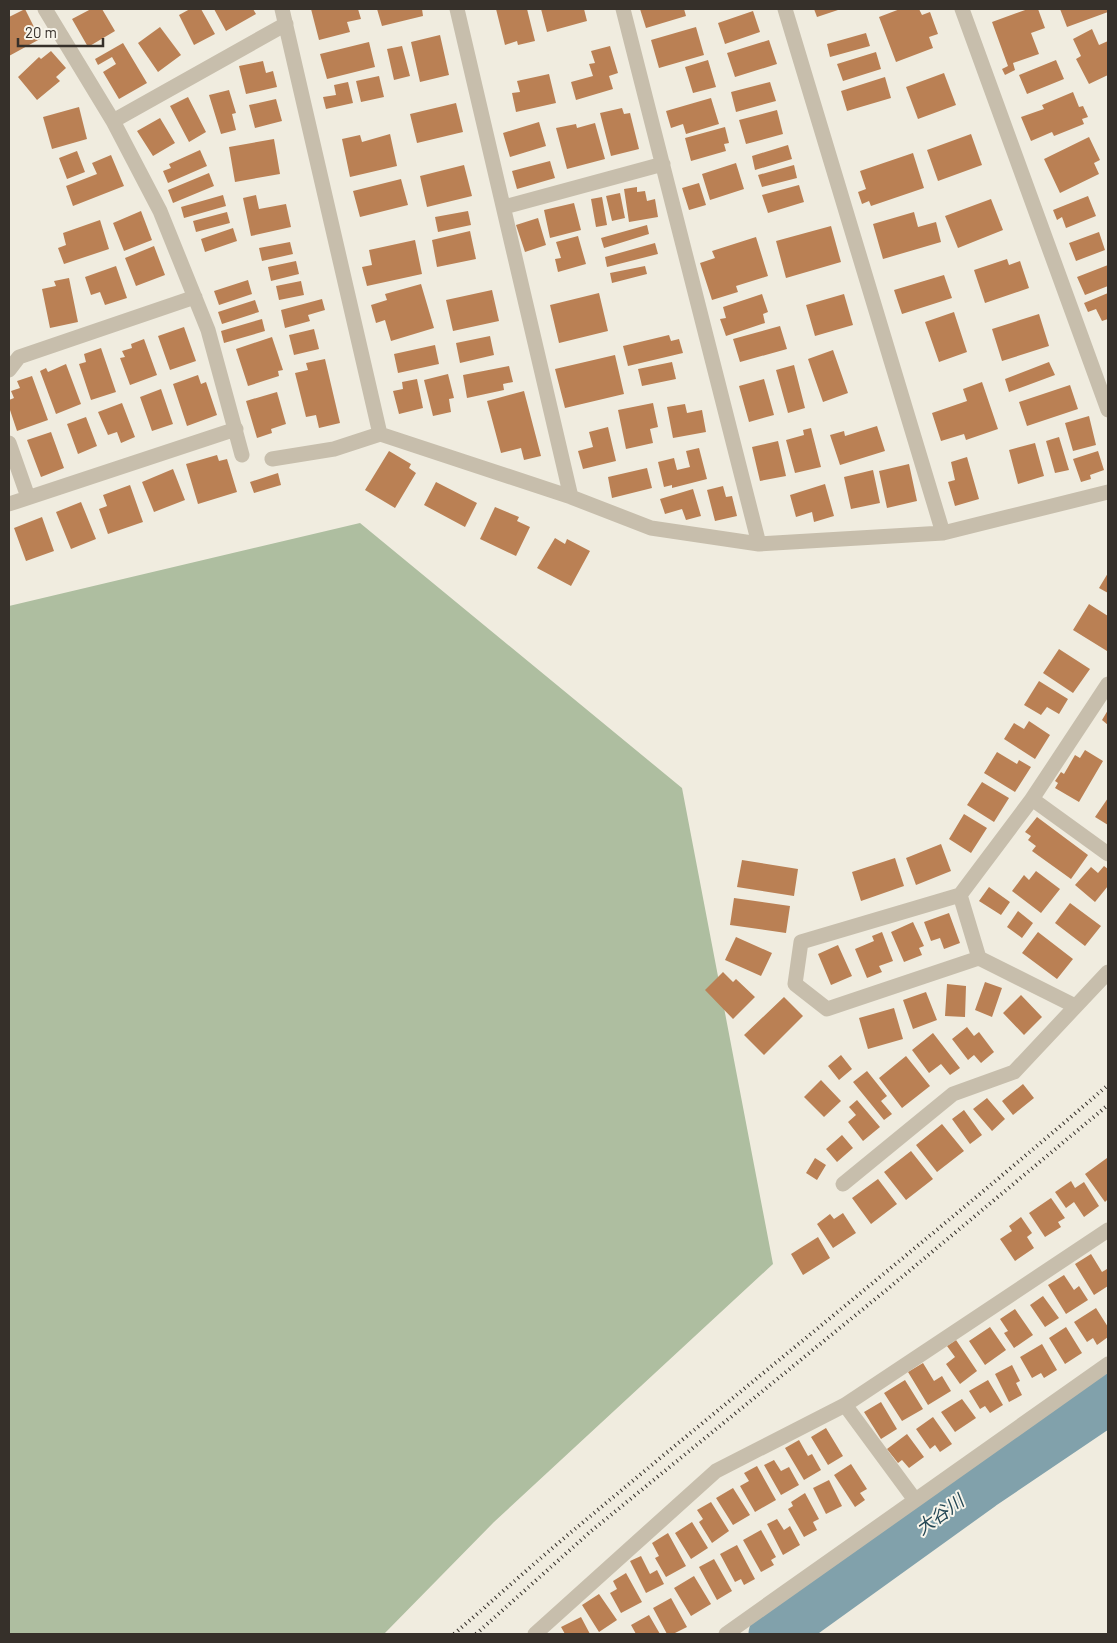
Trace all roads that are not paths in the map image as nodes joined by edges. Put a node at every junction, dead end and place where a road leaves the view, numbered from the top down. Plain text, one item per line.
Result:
1 (45, 9) edge
2 (282, 9) edge
3 (457, 9) edge
4 (623, 9) edge
5 (785, 9) edge
6 (962, 9) edge
7 (286, 24) junction
8 (113, 121) junction
9 (663, 164) junction
10 (504, 207) junction
11 (194, 297) junction
12 (9, 370) edge
13 (1108, 410) edge
14 (236, 429) junction
15 (380, 434) junction
16 (9, 443) edge
17 (242, 455) dead end
18 (272, 459) dead end
19 (1108, 492) edge
20 (28, 497) junction
21 (571, 497) junction
22 (9, 504) edge
23 (943, 534) junction
24 (759, 544) junction
25 (1108, 684) edge
26 (1032, 799) junction
27 (1108, 854) edge
28 (960, 894) junction
29 (979, 958) junction
30 (1108, 972) edge
31 (1075, 1006) junction
32 (843, 1184) dead end
33 (1108, 1230) edge
34 (1108, 1364) edge
35 (844, 1405) junction
36 (915, 1500) junction
37 (535, 1634) edge
38 (726, 1634) edge

1 - 8 street
2 - 7 street
3 - 10 street
4 - 9 street
5 - 23 street
6 - 13 street
7 - 8 street
7 - 15 street
8 - 11 street
9 - 10 street
9 - 24 street
10 - 21 street
11 - 12 street
11 - 14 street
14 - 17 street
14 - 20 street
15 - 18 street
15 - 21 street
16 - 20 street
19 - 23 street
20 - 22 street
21 - 24 street
23 - 24 street
25 - 26 street
26 - 27 street
26 - 28 street
28 - 29 street
28 - 29 street
29 - 31 street
30 - 31 street
31 - 32 street
33 - 35 street
34 - 36 street
35 - 36 street
35 - 37 street
36 - 38 street

